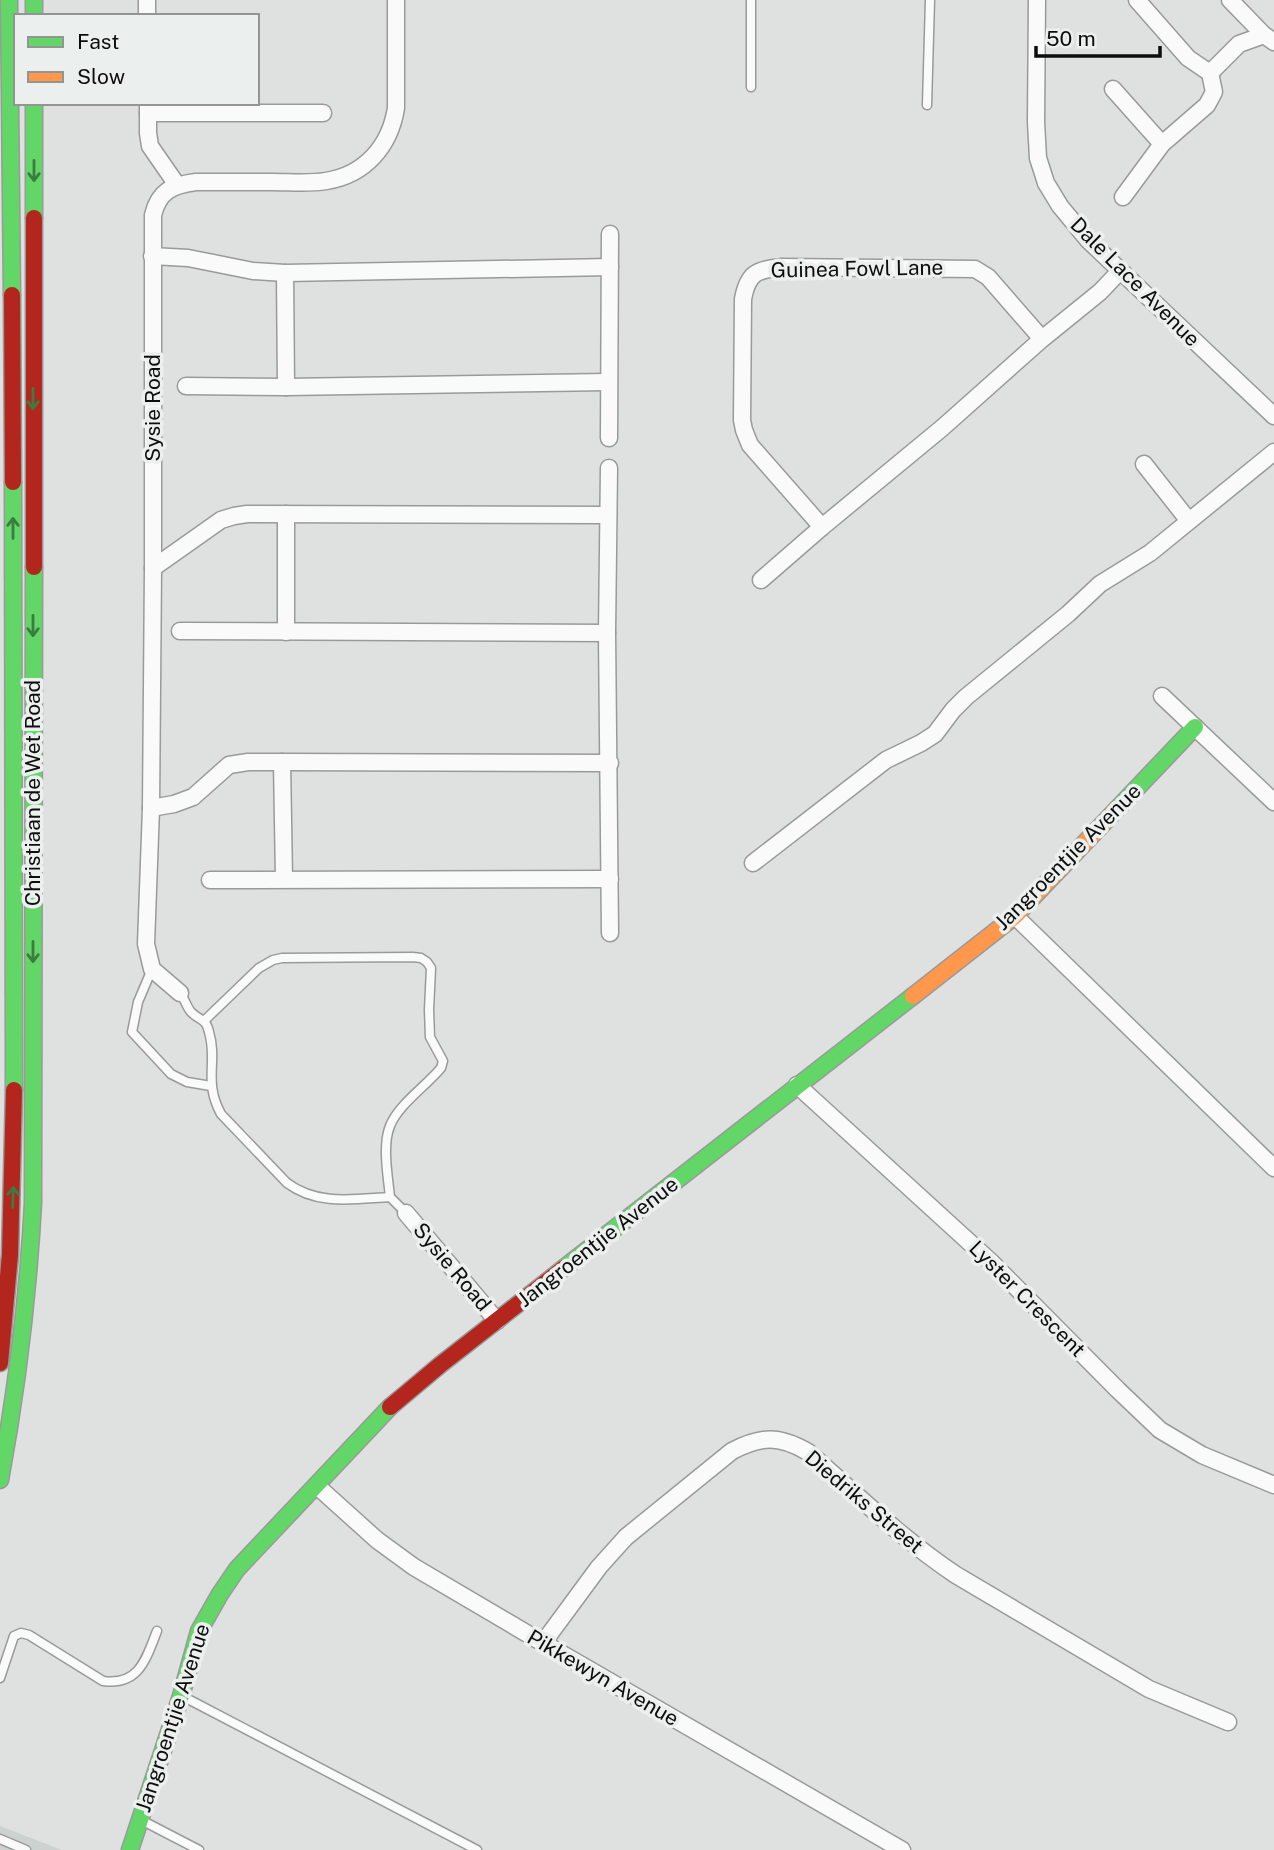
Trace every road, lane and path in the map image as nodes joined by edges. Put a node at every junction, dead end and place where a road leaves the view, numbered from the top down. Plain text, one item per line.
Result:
1 (9, 0) edge
2 (396, 0) edge
3 (751, 0) edge
4 (930, 0) edge
5 (1037, 0) edge
6 (1137, 0) edge
7 (1230, 0) edge
8 (1269, 39) edge
9 (1210, 73) junction
10 (751, 87) dead end
11 (1113, 89) dead end
12 (34, 105) edge
13 (927, 105) dead end
14 (148, 108) edge
15 (323, 113) dead end
16 (1162, 144) junction
17 (177, 185) junction
18 (1122, 197) dead end
19 (610, 234) dead end
20 (152, 256) junction
21 (610, 267) junction
22 (1120, 271) junction
23 (285, 273) junction
24 (1042, 339) junction
25 (608, 382) junction
26 (186, 386) dead end
27 (286, 387) junction
28 (1274, 416) edge
29 (609, 438) dead end
30 (1274, 452) edge
31 (1144, 464) dead end
32 (609, 468) dead end
33 (286, 514) junction
34 (608, 515) junction
35 (1189, 522) junction
36 (822, 527) junction
37 (153, 568) junction
38 (761, 580) dead end
39 (180, 631) dead end
40 (286, 632) junction
41 (607, 633) junction
42 (1162, 696) dead end
43 (1195, 727) junction
44 (282, 762) junction
45 (610, 763) junction
46 (1274, 802) edge
47 (151, 808) junction
48 (753, 863) dead end
49 (284, 879) junction
50 (610, 879) junction
51 (210, 880) dead end
52 (1015, 916) junction
53 (611, 933) dead end
54 (152, 969) junction
55 (180, 993) joint
56 (205, 1020) junction
57 (797, 1085) junction
58 (211, 1086) junction
59 (1274, 1168) edge
60 (390, 1197) junction
61 (406, 1213) joint
62 (498, 1321) junction
63 (0, 1363) edge
64 (0, 1480) edge
65 (1274, 1485) edge
66 (317, 1486) junction
67 (157, 1632) dead end
68 (543, 1643) junction
69 (0, 1678) edge
70 (181, 1696) junction
71 (1227, 1722) dead end
72 (140, 1819) junction
73 (0, 1839) edge
74 (26, 1850) edge
75 (130, 1850) edge
76 (199, 1850) edge
77 (477, 1850) edge
78 (902, 1850) edge

63 -> 1 main road, Christiaan de Wet Road
2 - 17 street
3 - 10 lane
4 - 13 lane
5 - 22 street, Dale Lace Avenue
6 - 9 street
7 - 8 street
8 - 9 street
9 - 16 street
11 - 16 street
12 -> 64 main road, Christiaan de Wet Road
14 - 15 street
14 - 17 street
16 - 18 street
17 - 20 street, Sysie Road
19 - 21 street
20 - 23 street
20 - 37 street, Sysie Road
21 - 23 street
21 - 25 street
22 - 24 street
22 - 28 street, Dale Lace Avenue
23 - 27 street
24 - 36 street
24 - 36 street, Guinea Fowl Lane
25 - 27 street
25 - 29 street
26 - 27 street
30 - 35 street
31 - 35 street
32 - 34 street
33 - 34 street
33 - 37 street
33 - 40 street
34 - 41 street
35 - 48 street
36 - 38 street
37 - 47 street, Sysie Road
39 - 40 street
40 - 41 street
41 - 45 street
42 - 43 street
43 - 46 street
43 - 52 main road, Jangroentjie Avenue
44 - 45 street
44 - 47 street
44 - 49 street
45 - 50 street
47 - 54 street, Sysie Road
49 - 50 street
49 - 51 street
50 - 53 street
52 - 57 main road, Jangroentjie Avenue
52 - 59 street
54 - 55 street
54 - 58 lane
55 - 56 lane
56 - 58 lane
56 - 60 lane
57 - 62 main road, Jangroentjie Avenue
57 - 65 street, Lyster Crescent
58 - 60 lane
60 - 61 lane
61 - 62 street, Sysie Road
62 - 66 main road, Jangroentjie Avenue
66 - 68 street, Pikkewyn Avenue
66 - 70 main road, Jangroentjie Avenue
67 - 69 lane
68 - 71 street, Diedriks Street
68 - 78 street, Pikkewyn Avenue
70 - 72 main road, Jangroentjie Avenue
70 - 77 lane
72 - 75 main road, Jangroentjie Avenue
72 - 76 lane
73 - 74 lane

